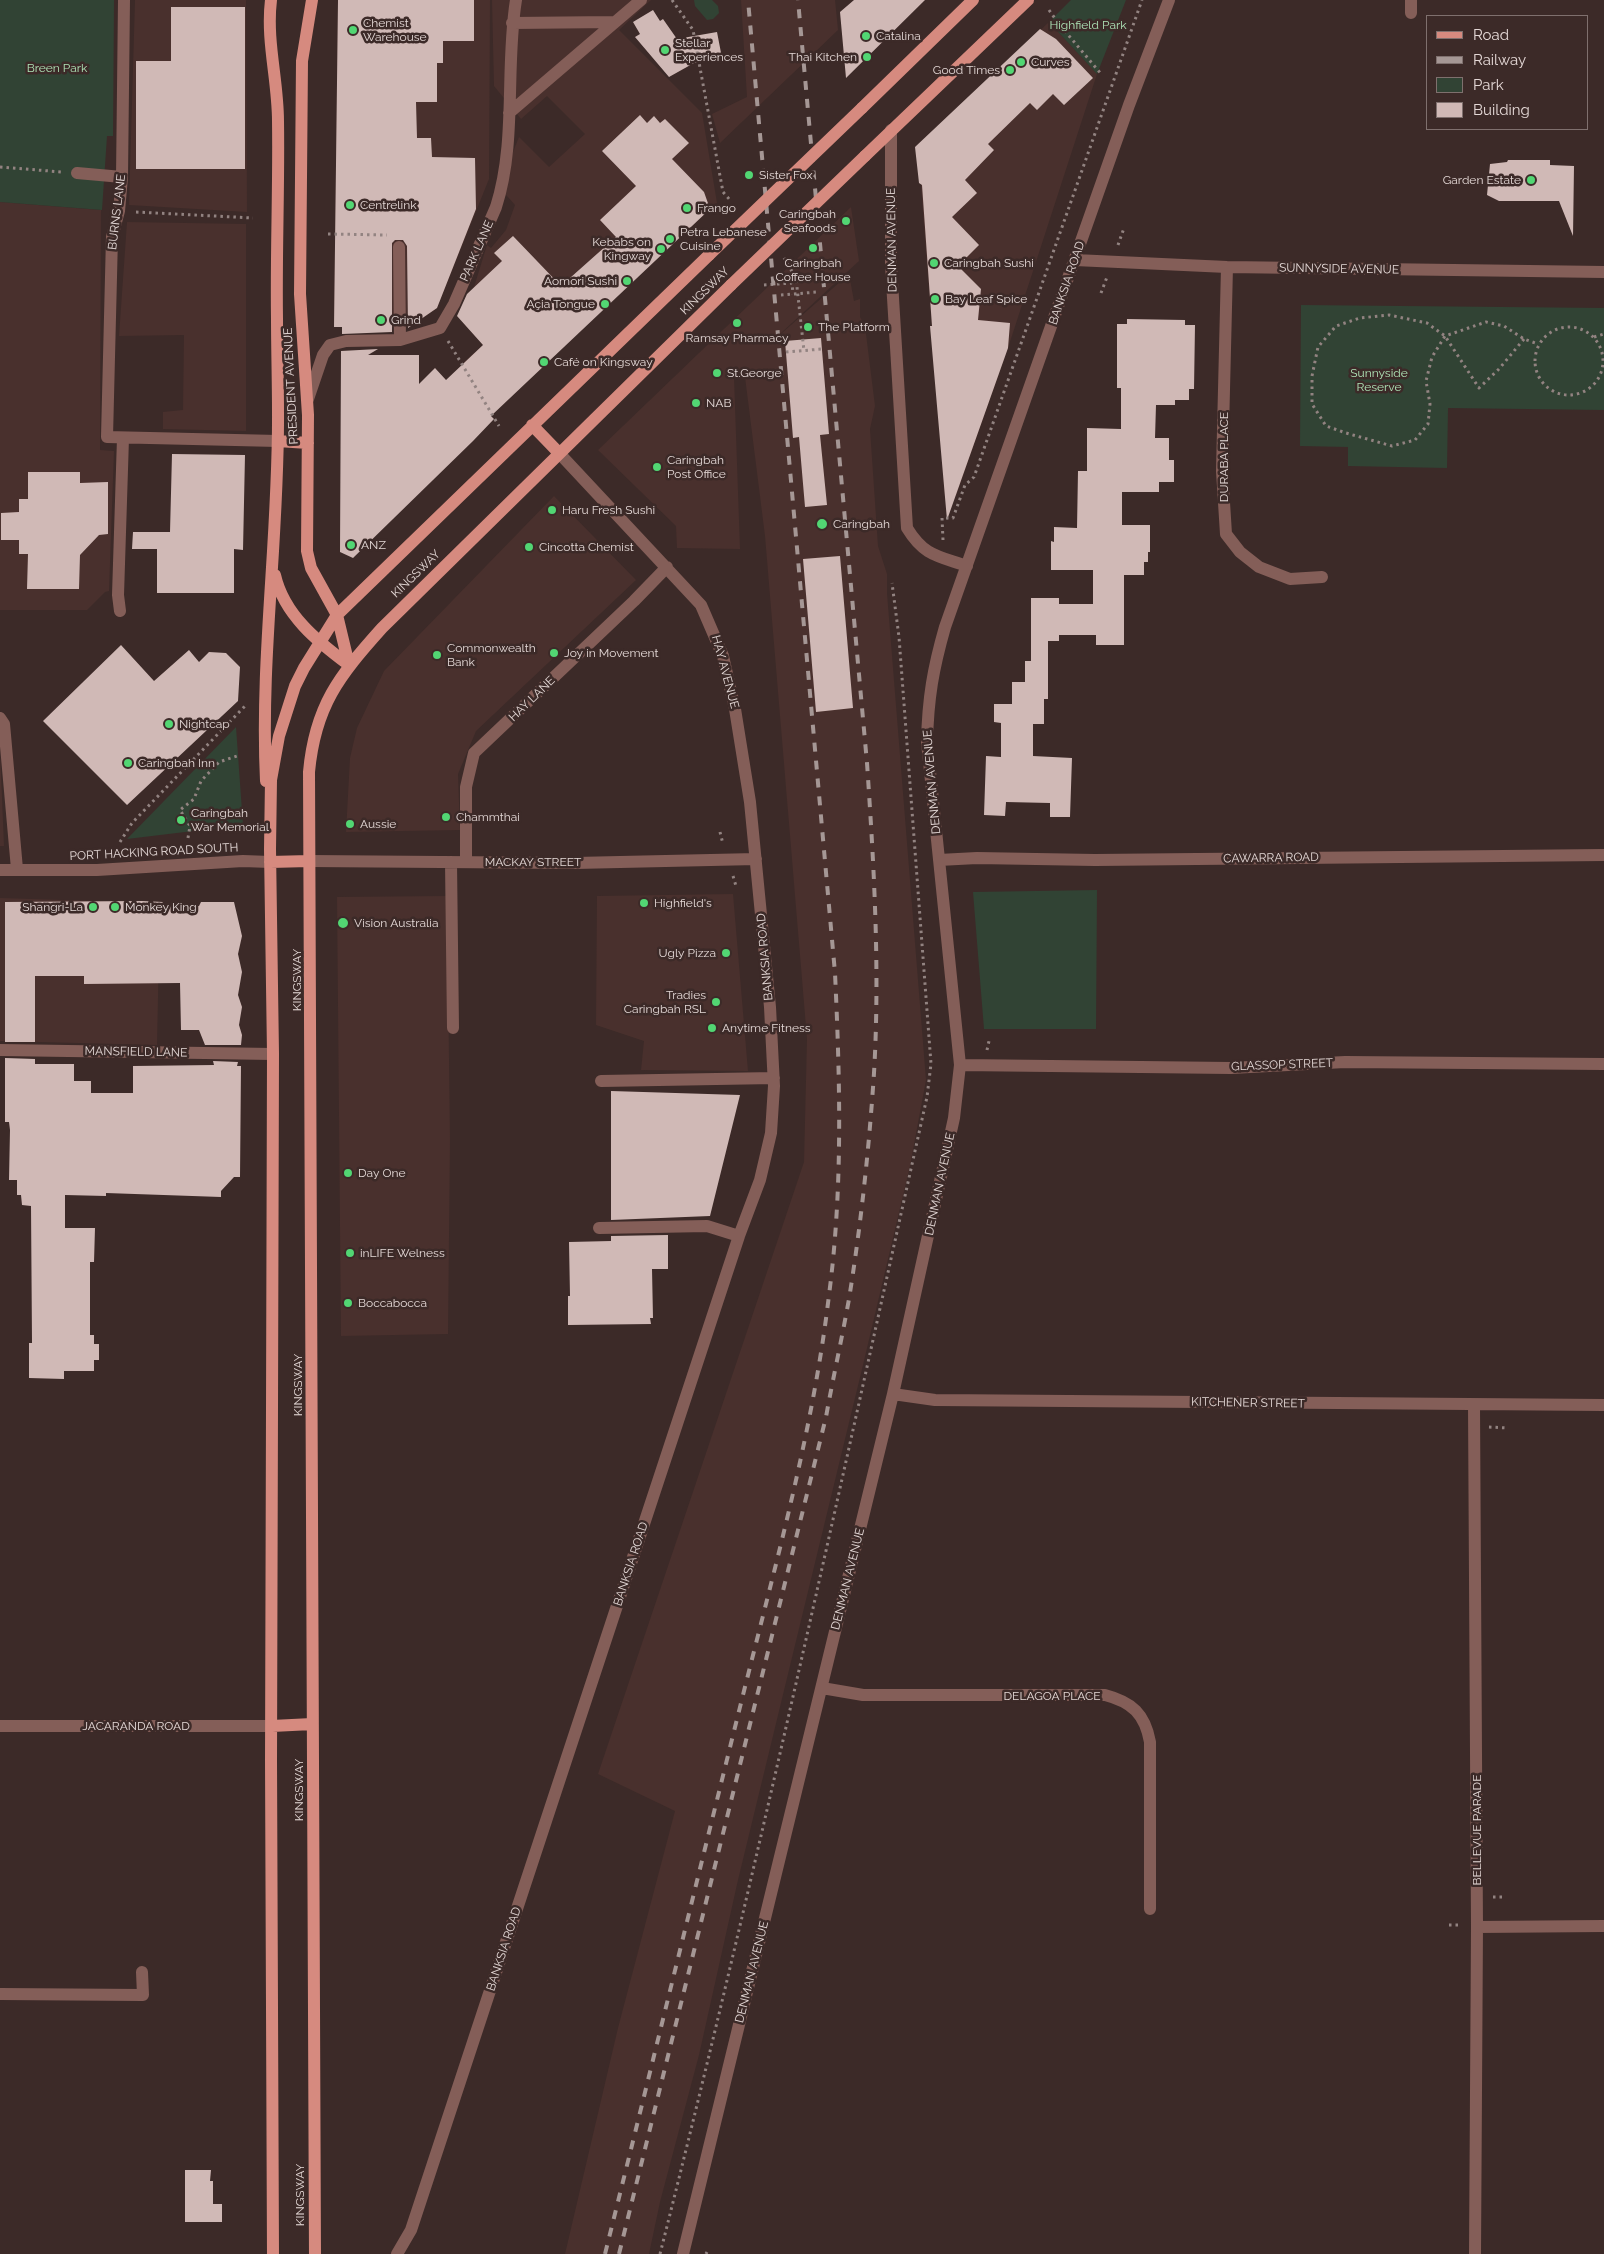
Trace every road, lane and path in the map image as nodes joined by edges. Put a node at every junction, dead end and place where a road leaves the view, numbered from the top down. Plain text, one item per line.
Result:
1 (124, 0) edge
2 (271, 0) edge
3 (312, 0) edge
4 (516, 0) edge
5 (642, 0) edge
6 (672, 0) edge
7 (973, 0) edge
8 (1028, 0) edge
9 (1142, 0) edge
10 (1169, 0) edge
11 (1411, 0) edge
12 (1049, 10) dead end
13 (1410, 14) dead end
14 (614, 22) junction
15 (512, 23) junction
16 (1102, 75) dead end
17 (509, 113) junction
18 (891, 130) junction
19 (0, 167) edge
20 (77, 173) joint
21 (122, 177) junction
22 (730, 200) dead end
23 (119, 211) junction
24 (253, 218) dead end
25 (328, 234) dead end
26 (399, 247) joint
27 (784, 258) dead end
28 (1075, 260) junction
29 (1227, 267) junction
30 (1604, 272) edge
31 (764, 285) dead end
32 (817, 292) dead end
33 (793, 294) junction
34 (781, 295) dead end
35 (440, 328) junction
36 (1604, 334) edge
37 (1445, 336) junction
38 (1594, 337) junction
39 (1524, 338) junction
40 (400, 340) junction
41 (1538, 344) junction
42 (822, 349) dead end
43 (804, 351) junction
44 (786, 352) dead end
45 (308, 399) junction
46 (532, 425) junction
47 (499, 426) dead end
48 (123, 438) junction
49 (278, 441) junction
50 (308, 443) junction
51 (560, 453) junction
52 (942, 518) dead end
53 (967, 566) junction
54 (667, 567) junction
55 (273, 568) junction
56 (1322, 577) dead end
57 (892, 583) dead end
58 (120, 611) dead end
59 (337, 615) junction
60 (319, 642) junction
61 (349, 665) junction
62 (246, 705) dead end
63 (0, 718) edge
64 (240, 754) dead end
65 (188, 838) dead end
66 (120, 842) dead end
67 (270, 855) junction
68 (1604, 855) edge
69 (756, 858) junction
70 (939, 860) junction
71 (309, 862) junction
72 (451, 862) junction
73 (466, 862) junction
74 (17, 869) junction
75 (0, 870) edge
76 (453, 1028) dead end
77 (0, 1050) edge
78 (273, 1054) junction
79 (1604, 1064) edge
80 (960, 1065) junction
81 (774, 1078) junction
82 (601, 1081) dead end
83 (599, 1228) dead end
84 (739, 1236) junction
85 (893, 1394) junction
86 (1474, 1405) junction
87 (1604, 1405) edge
88 (822, 1688) junction
89 (312, 1724) junction
90 (0, 1726) edge
91 (272, 1726) junction
92 (1150, 1909) dead end
93 (1477, 1926) junction
94 (1604, 1926) edge
95 (142, 1972) dead end
96 (0, 1994) edge
97 (273, 2254) edge
98 (314, 2254) edge
99 (397, 2254) edge
100 (660, 2254) edge
101 (683, 2254) edge
102 (1475, 2254) edge

1 - 21 street, BURNS LANE
2 - 49 main road, PRESIDENT AVENUE
3 - 45 main road, PRESIDENT AVENUE
4 - 15 street, PARK LANE
5 - 14 street
6 - 22 path
7 - 46 main road, KINGSWAY, bridge
8 - 18 main road, KINGSWAY
9 - 52 path
10 - 28 street, BANKSIA ROAD
11 - 13 street
12 - 16 path
14 - 15 street
14 - 17 street
15 - 17 street, PARK LANE
17 - 35 street, PARK LANE
18 - 51 main road, KINGSWAY, bridge
18 - 53 street, DENMAN AVENUE
19 - 20 path
20 - 21 street
21 - 23 street, BURNS LANE
23 - 24 path
23 - 48 street, BURNS LANE
25 - 26 path
26 - 40 street
27 - 43 path
28 - 29 street, SUNNYSIDE AVENUE
28 - 53 street, BANKSIA ROAD
29 - 30 street, SUNNYSIDE AVENUE
29 - 56 street, DURABA PLACE
31 - 33 path
32 - 33 path
33 - 34 path
35 - 40 street
35 - 47 path
36 - 38 path
37 - 37 path
37 - 39 path
37 - 39 path
38 - 41 path
38 - 41 path
39 - 41 path
40 - 45 street
42 - 43 path
43 - 44 path
45 - 50 main road, PRESIDENT AVENUE
46 - 51 main road
46 - 59 main road, KINGSWAY
48 - 49 street
48 - 58 street
49 - 50 main road
49 - 55 main road, PRESIDENT AVENUE
50 - 59 main road, PRESIDENT AVENUE
51 - 54 street, HAY AVENUE
51 - 61 main road, KINGSWAY
53 - 70 street, DENMAN AVENUE
54 - 69 street, HAY AVENUE
54 - 73 street, HAY LANE
55 - 60 main road, PRESIDENT AVENUE
55 - 67 main road, PRESIDENT AVENUE
57 - 100 path
59 - 60 main road, KINGSWAY
59 - 61 main road, PRESIDENT AVENUE
60 - 61 main road, PRESIDENT AVENUE
60 - 67 main road, KINGSWAY
61 - 71 main road, KINGSWAY
62 - 66 path
63 - 74 street
64 - 65 path
67 - 71 main road, PORT HACKING ROAD SOUTH
67 - 74 street, PORT HACKING ROAD SOUTH
67 - 78 main road, KINGSWAY
68 - 70 street, CAWARRA ROAD
69 - 73 street, MACKAY STREET
69 - 81 street, BANKSIA ROAD
70 - 80 street, DENMAN AVENUE
71 - 72 street, MACKAY STREET
71 - 89 main road, KINGSWAY
72 - 73 street, MACKAY STREET
72 - 76 street
74 - 75 street, PORT HACKING ROAD SOUTH
77 - 78 street, MANSFIELD LANE
78 - 91 main road, KINGSWAY
79 - 80 street, GLASSOP STREET
80 - 85 street, DENMAN AVENUE
81 - 82 street
81 - 84 street, BANKSIA ROAD
83 - 84 street
84 - 99 street, BANKSIA ROAD
85 - 86 street, KITCHENER STREET
85 - 88 street, DENMAN AVENUE
86 - 87 street, KITCHENER STREET
86 - 93 street, BELLEVUE PARADE
88 - 92 street, DELAGOA PLACE
88 - 101 street, DENMAN AVENUE
89 - 91 main road
89 - 98 main road, KINGSWAY
90 - 91 street, JACARANDA ROAD
91 - 97 main road, KINGSWAY
93 - 94 street
93 - 102 street, BELLEVUE PARADE
95 - 96 street

